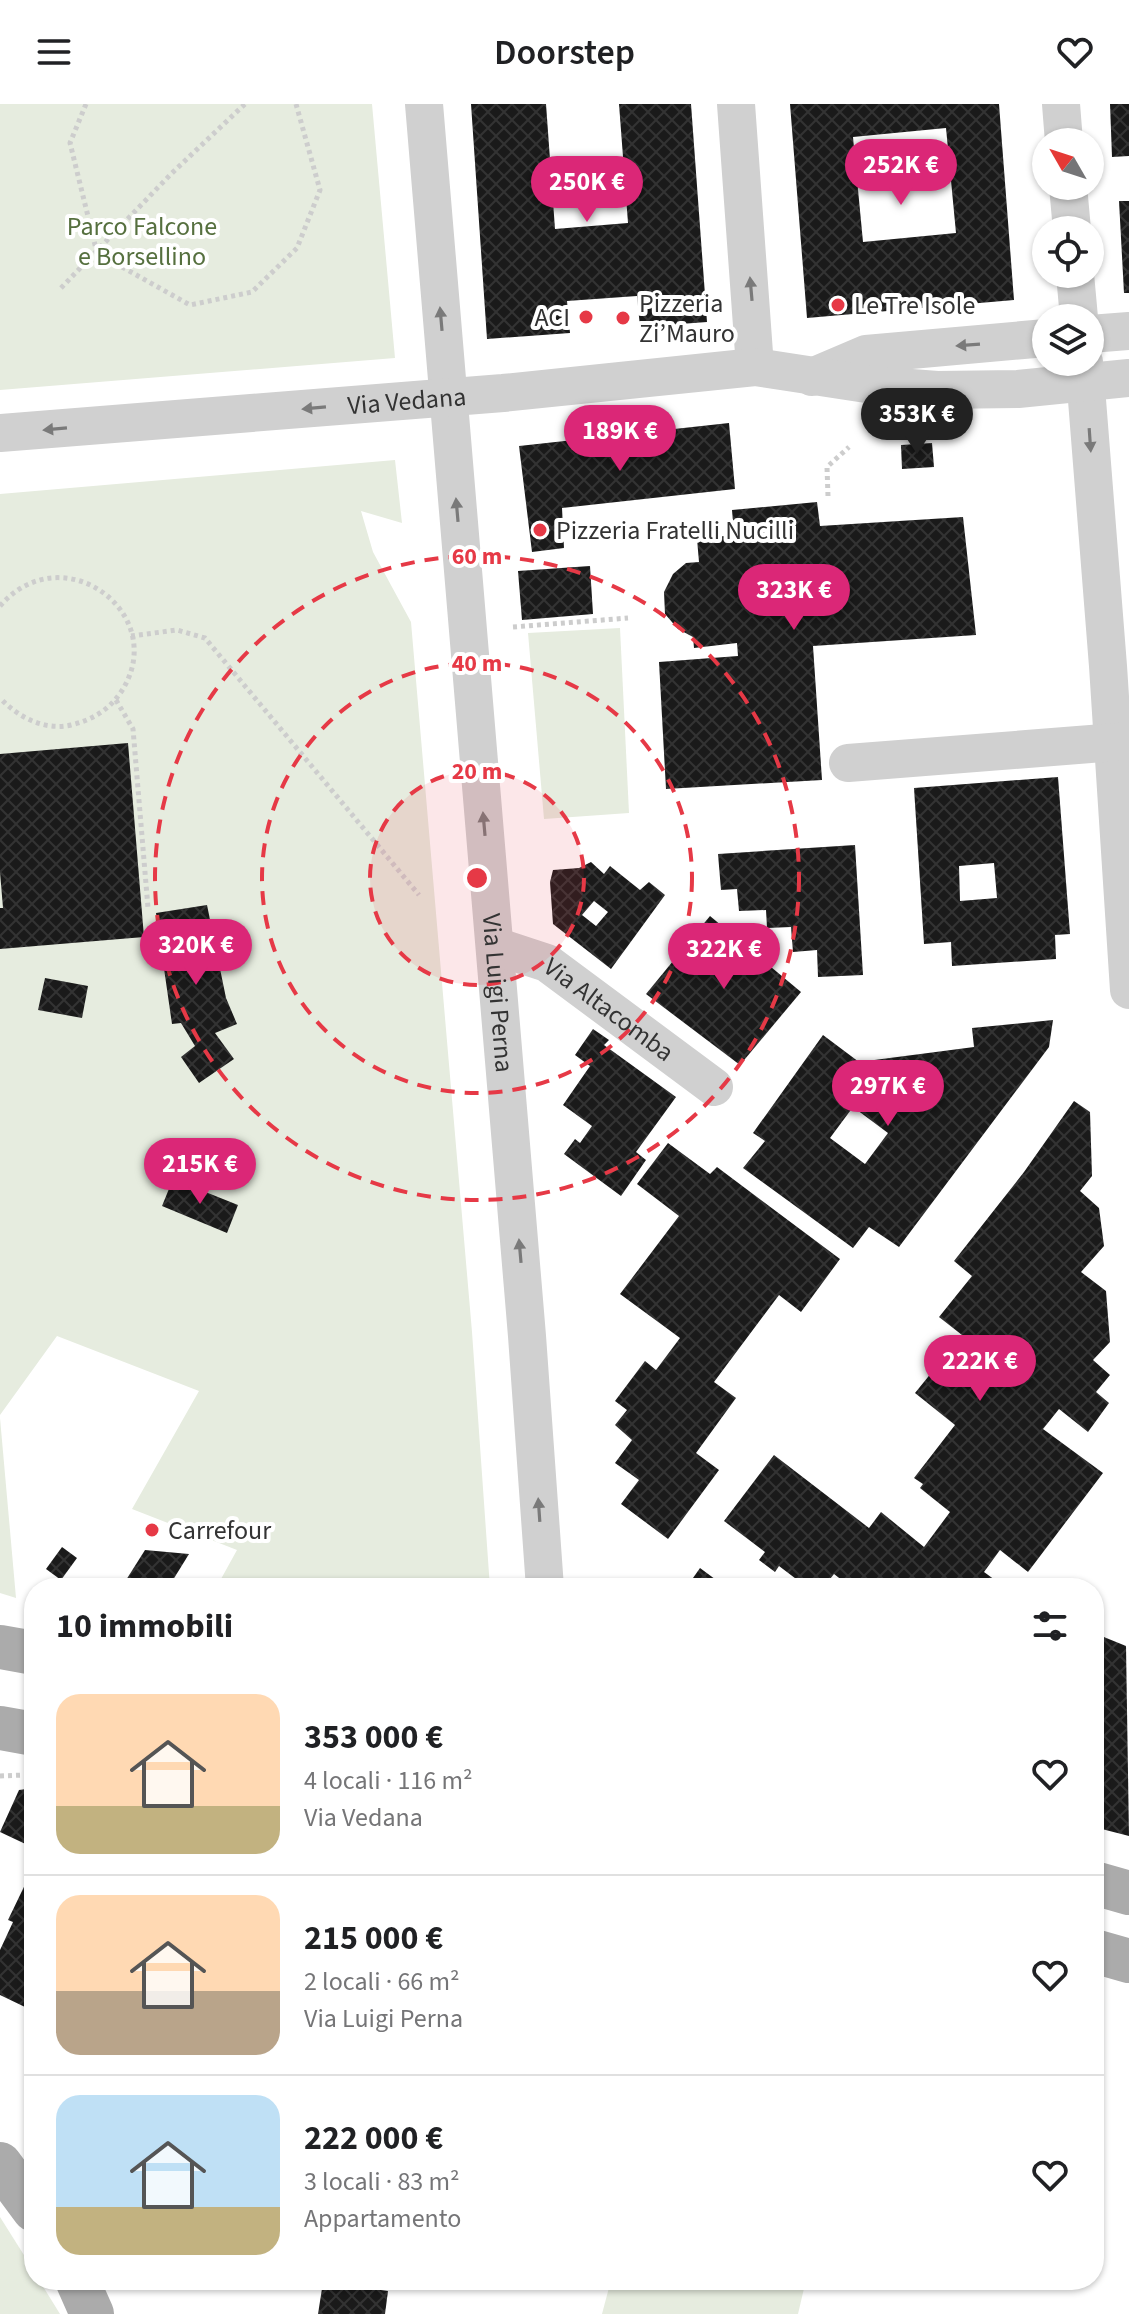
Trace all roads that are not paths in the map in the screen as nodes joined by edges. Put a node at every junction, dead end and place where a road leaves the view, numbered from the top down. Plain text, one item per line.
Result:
1 (424, 104) edge
2 (736, 104) edge
3 (1061, 104) edge
4 (1063, 128) edge
5 (1129, 331) edge
6 (1104, 333) edge
7 (1032, 339) edge
8 (755, 367) junction
9 (1104, 375) edge
10 (1069, 376) edge
11 (1085, 376) edge
12 (812, 377) junction
13 (1129, 378) edge
14 (448, 397) junction
15 (0, 433) edge
16 (1119, 680) edge
17 (1121, 741) edge
18 (848, 763) dead end
19 (495, 946) junction
20 (1129, 990) edge
21 (714, 1087) dead end
22 (544, 1578) edge
23 (0, 1647) edge
24 (24, 1651) edge
25 (0, 1728) edge
26 (24, 1732) edge
27 (1104, 1886) edge
28 (1129, 1893) edge
29 (1104, 1954) edge
30 (1129, 1961) edge
31 (0, 2164) edge
32 (24, 2196) edge
33 (81, 2290) edge
34 (92, 2314) edge

14 -> 1 street, Via Luigi Perna
8 -> 2 street
3 - 4 street
5 - 6 street
7 -> 12 street
8 - 12 street, Via Vedana
8 - 14 street, Via Vedana
9 - 13 street, Via Vedana
10 - 12 street, Via Vedana
11 -> 16 street
14 -> 15 street, Via Vedana
19 -> 14 street, Via Luigi Perna
16 - 17 street
17 - 18 street
17 - 20 street
19 - 21 street, Via Altacomba
22 -> 19 street, Via Luigi Perna
23 - 24 main road
25 - 26 main road
27 - 28 main road
29 - 30 main road
31 - 32 main road
33 - 34 main road

